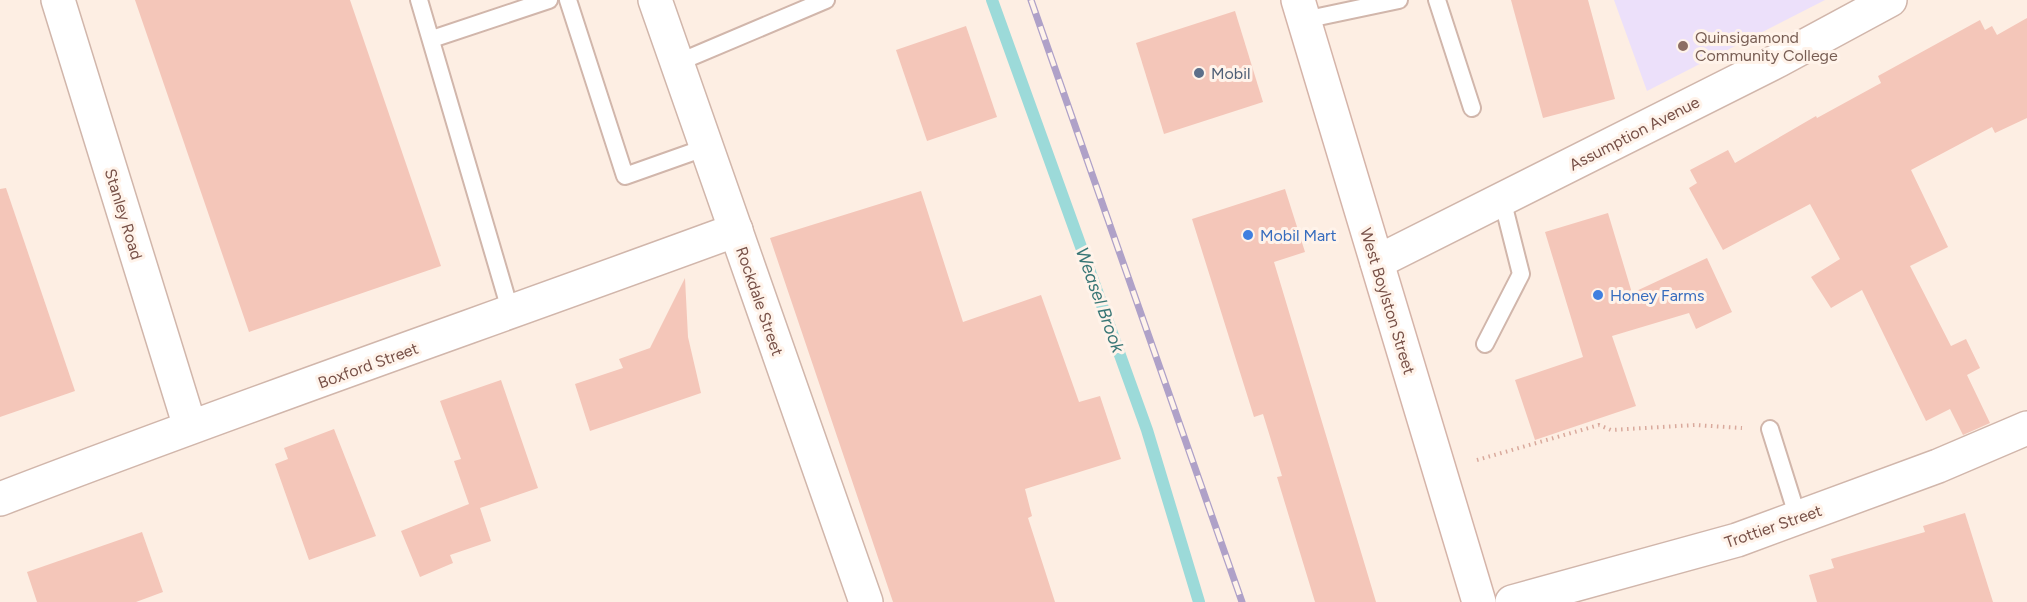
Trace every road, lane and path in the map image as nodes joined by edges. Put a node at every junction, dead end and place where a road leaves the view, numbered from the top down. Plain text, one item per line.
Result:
1 (58, 0) edge
2 (419, 0) edge
3 (549, 0) edge
4 (568, 0) edge
5 (655, 0) edge
6 (826, 0) edge
7 (1399, 0) edge
8 (1437, 0) edge
9 (1890, 0) edge
10 (1301, 10) edge
11 (432, 39) junction
12 (677, 63) junction
13 (1472, 108) dead end
14 (707, 147) junction
15 (1502, 199) junction
16 (736, 230) junction
17 (1377, 262) junction
18 (511, 313) junction
19 (1485, 344) dead end
20 (190, 427) junction
21 (2027, 428) edge
22 (1770, 429) joint
23 (1477, 460) dead end
24 (0, 499) edge
25 (1798, 518) junction
26 (866, 602) edge
27 (1479, 602) edge
28 (1512, 602) edge

1 - 20 street, Stanley Road
2 - 11 lane
3 - 11 lane
4 - 14 lane
5 - 12 street, Rockdale Street
6 - 12 lane
7 - 10 lane
8 - 13 lane
9 - 15 street, Assumption Avenue
10 - 17 street, West Boylston Street
11 - 18 lane
12 - 14 street, Rockdale Street
14 - 16 street, Rockdale Street
15 - 17 street, Assumption Avenue
15 - 19 lane
16 - 18 street, Boxford Street
16 - 26 street, Rockdale Street
17 - 27 street, West Boylston Street
18 - 20 street, Boxford Street
20 - 24 street, Boxford Street
21 - 25 street, Trottier Street
22 - 23 path
22 - 25 lane
25 - 28 street, Trottier Street

